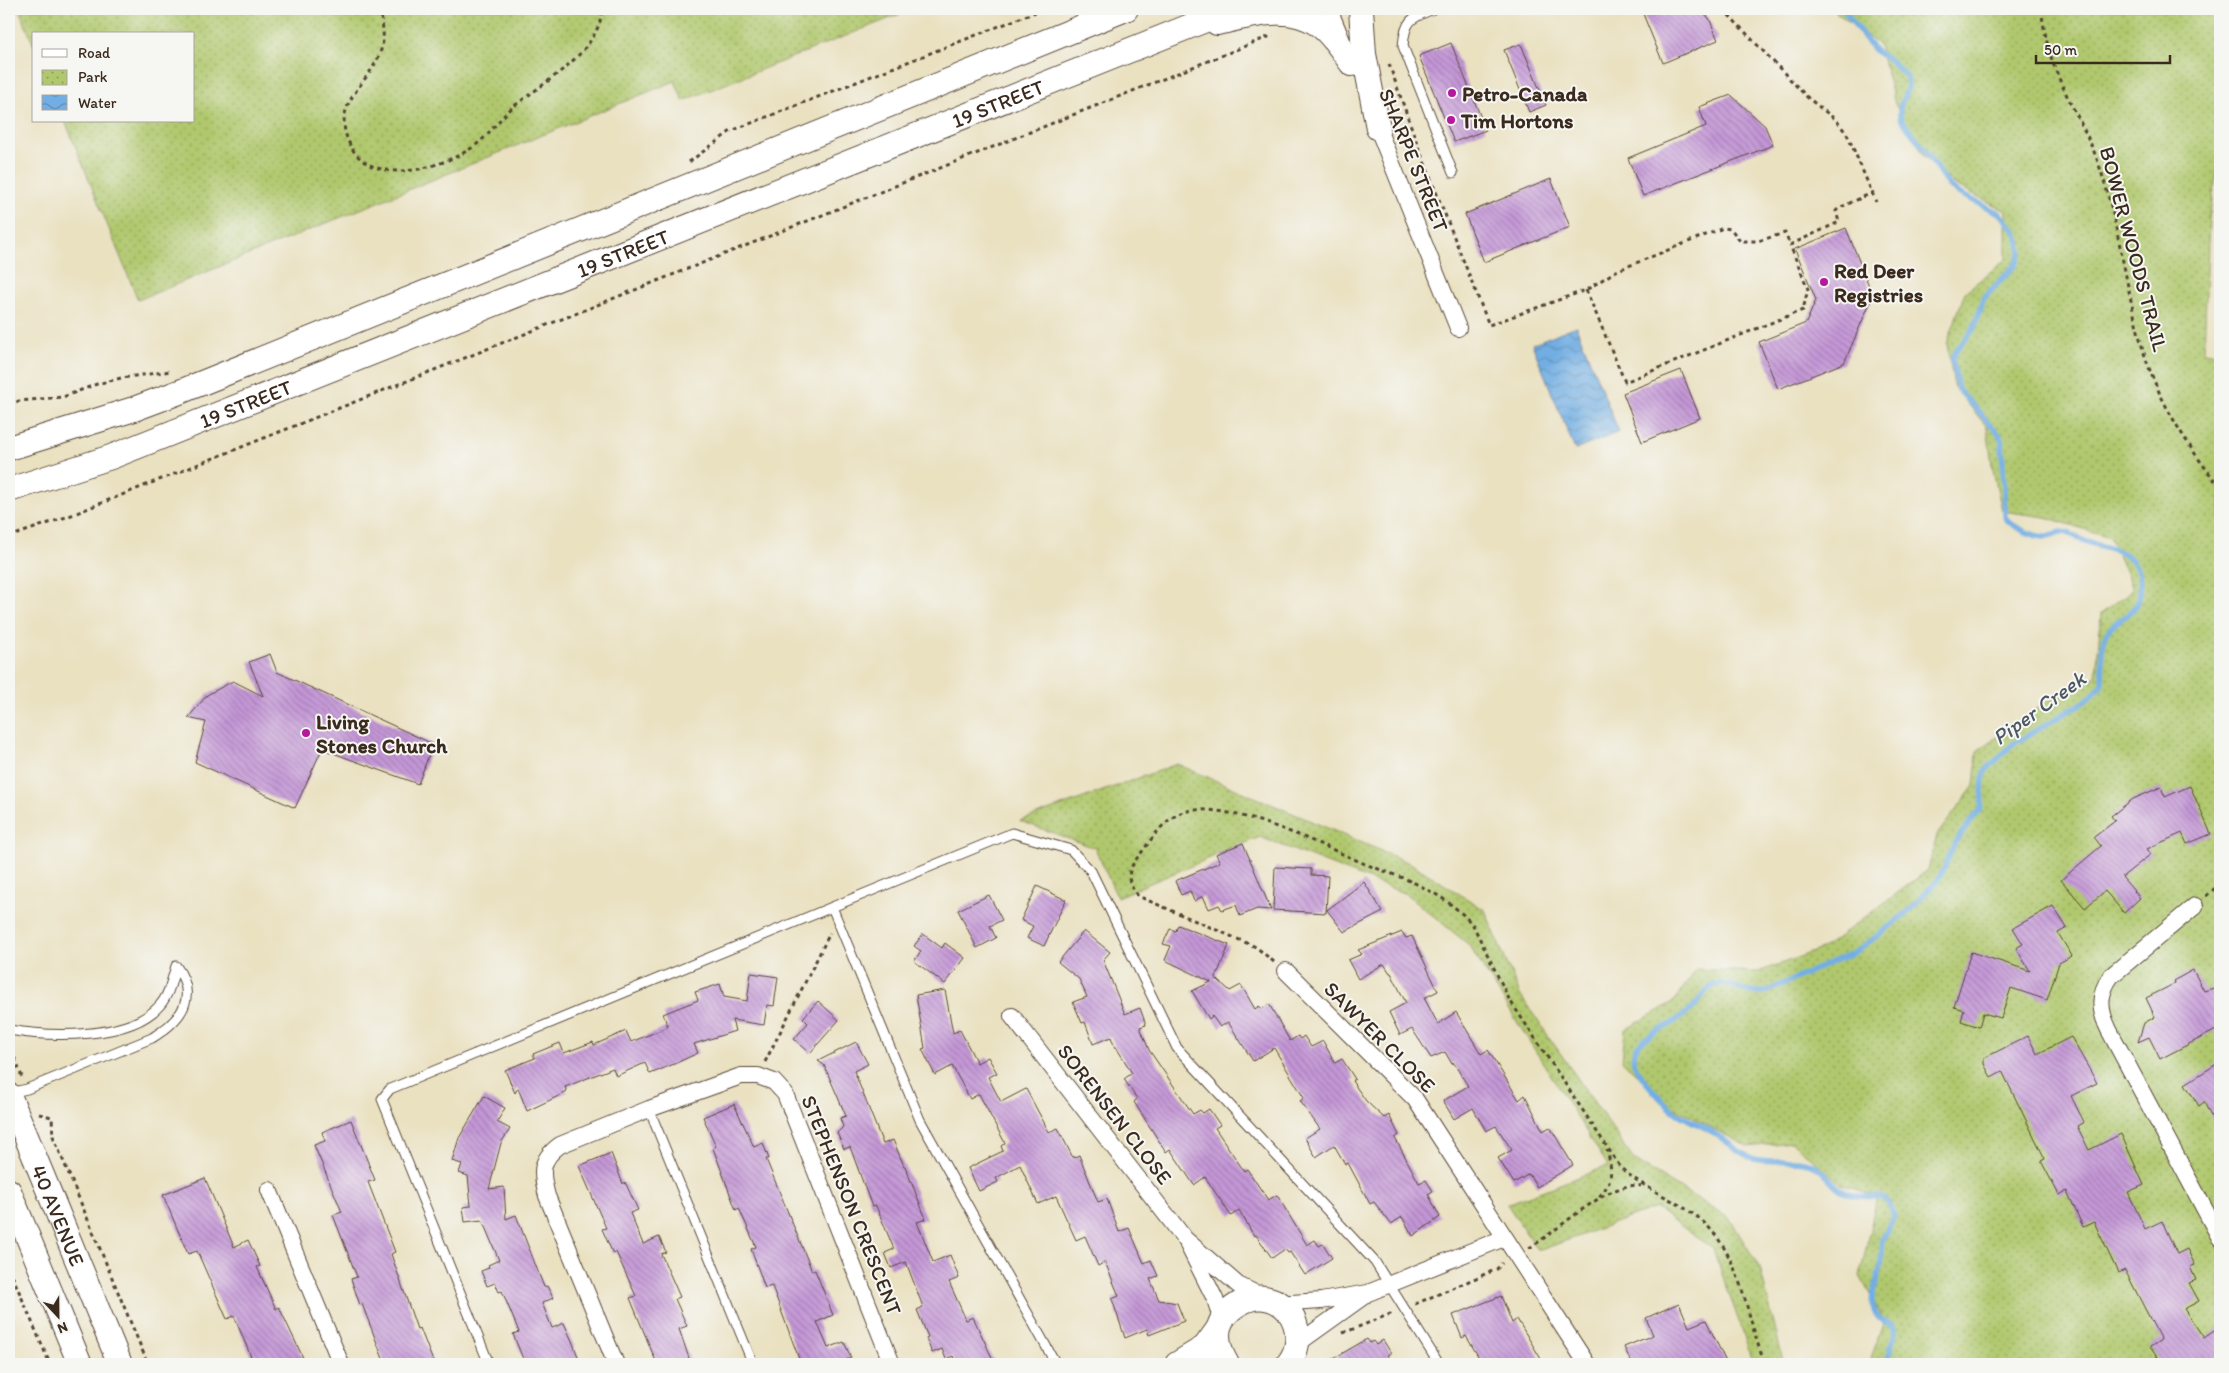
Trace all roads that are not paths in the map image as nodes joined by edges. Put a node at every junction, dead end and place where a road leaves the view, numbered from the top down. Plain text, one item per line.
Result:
1 (1126, 9) edge
2 (1233, 9) edge
3 (1329, 9) edge
4 (1361, 9) edge
5 (1433, 9) edge
6 (1176, 31) junction
7 (1352, 64) junction
8 (1378, 128) junction
9 (1453, 173) dead end
10 (1458, 328) dead end
11 (179, 381) junction
12 (9, 431) edge
13 (9, 448) edge
14 (9, 490) edge
15 (2195, 906) dead end
16 (832, 907) junction
17 (1286, 972) road end
18 (1012, 1016) dead end
19 (9, 1030) edge
20 (13, 1088) edge
21 (649, 1108) junction
22 (269, 1190) dead end
23 (9, 1191) edge
24 (1504, 1238) junction
25 (2220, 1238) edge
26 (1185, 1239) junction
27 (1390, 1285) junction
28 (1368, 1293) junction
29 (1271, 1301) junction
30 (1220, 1325) junction
31 (1295, 1355) edge
32 (80, 1364) edge
33 (120, 1364) edge
34 (341, 1364) edge
35 (489, 1364) edge
36 (616, 1364) edge
37 (753, 1364) edge
38 (892, 1364) edge
39 (1056, 1364) edge
40 (1177, 1364) edge
41 (1227, 1364) edge
42 (1439, 1364) edge
43 (1587, 1364) edge

1 - 11 main road, 19 STREET
2 - 6 main road, 19 STREET
3 - 7 street, SHARPE STREET
4 - 8 main road
5 - 9 lane
6 - 7 main road
6 - 14 main road, 19 STREET
7 - 8 street, SHARPE STREET
8 - 10 street, SHARPE STREET
11 - 12 main road
11 - 13 main road, 19 STREET
15 - 25 street
16 - 27 lane
16 - 35 lane
16 - 39 lane
17 - 24 street, SAWYER CLOSE
18 - 26 street, SORENSEN CLOSE
19 - 20 lane
20 - 33 main road, 40 AVENUE
21 - 36 street
21 - 37 lane
21 - 38 street, STEPHENSON CRESCENT
22 - 34 street
23 - 32 main road, 40 AVENUE
24 - 27 street
24 - 43 street, SAWYER CLOSE
26 - 29 street, SORENSEN CLOSE
26 - 30 street, SORENSEN CLOSE
27 - 28 street
27 - 42 lane
28 - 29 street
28 - 31 street
29 - 30 main road
29 - 31 main road
30 - 40 main road
30 - 41 main road

